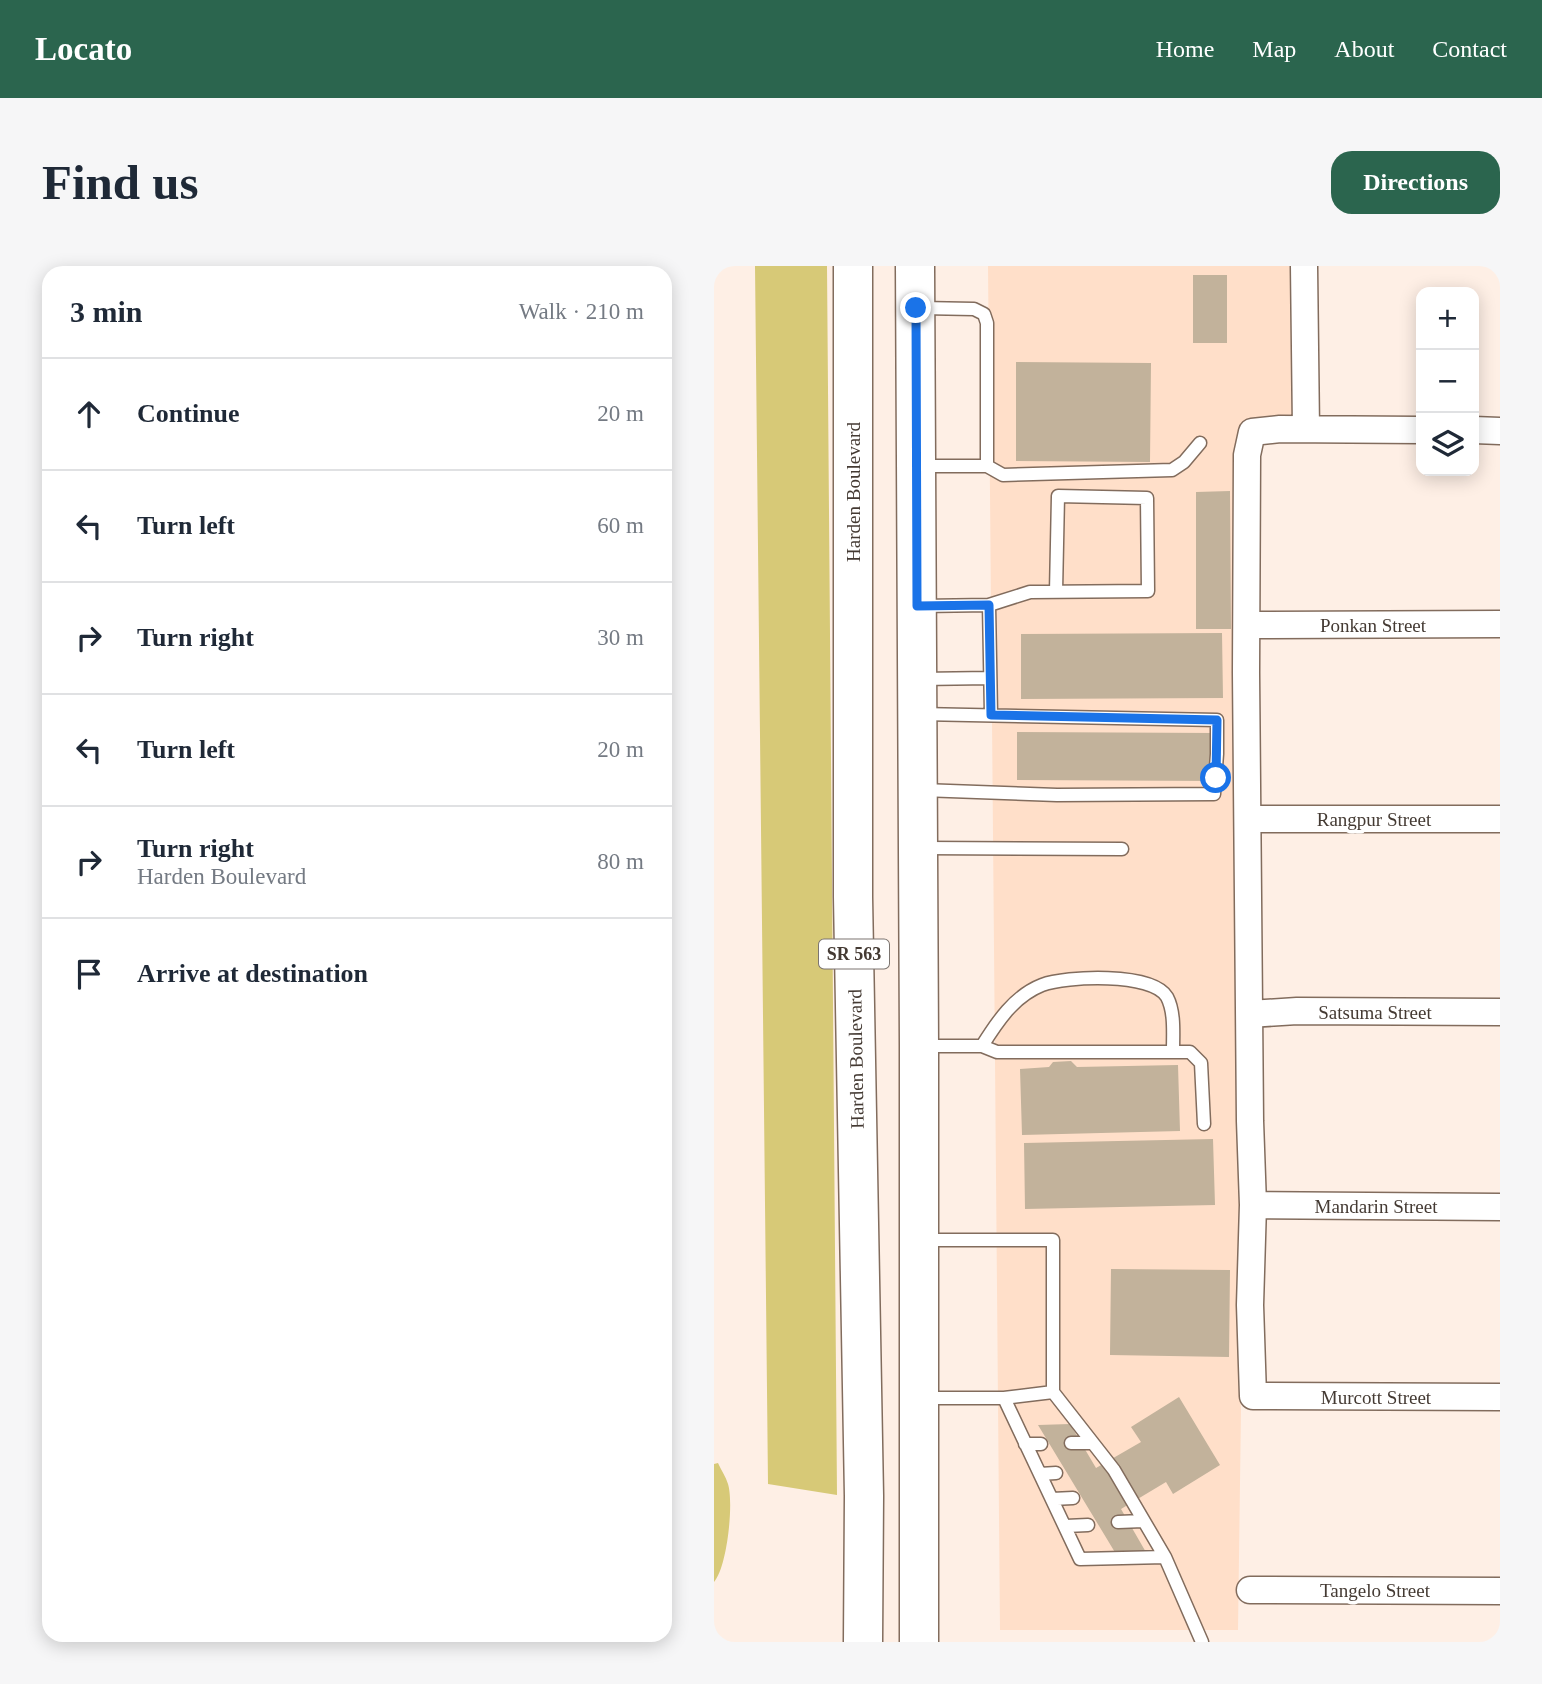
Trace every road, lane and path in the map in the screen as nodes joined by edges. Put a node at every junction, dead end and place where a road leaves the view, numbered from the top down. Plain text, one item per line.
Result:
1 (853, 266) edge
2 (915, 266) edge
3 (1304, 266) edge
4 (916, 308) junction
5 (1306, 429) junction
6 (1416, 430) edge
7 (1479, 430) edge
8 (1500, 430) edge
9 (1200, 443) dead end
10 (916, 466) junction
11 (987, 466) junction
12 (1056, 592) junction
13 (989, 605) junction
14 (917, 606) junction
15 (1500, 624) edge
16 (1247, 625) junction
17 (990, 678) junction
18 (917, 696) junction
19 (991, 715) junction
20 (918, 789) junction
21 (1248, 818) junction
22 (1500, 819) edge
23 (918, 848) junction
24 (1122, 849) dead end
25 (1500, 1012) edge
26 (1250, 1014) junction
27 (919, 1046) junction
28 (982, 1046) junction
29 (1174, 1050) junction
30 (1204, 1124) dead end
31 (1253, 1205) junction
32 (1500, 1207) edge
33 (919, 1240) junction
34 (1053, 1392) junction
35 (1500, 1397) edge
36 (919, 1398) junction
37 (1004, 1398) junction
38 (1071, 1443) dead end
39 (1093, 1443) junction
40 (1026, 1444) junction
41 (1041, 1444) dead end
42 (1056, 1473) dead end
43 (1040, 1474) junction
44 (1073, 1498) dead end
45 (1052, 1499) junction
46 (1143, 1521) junction
47 (1118, 1522) dead end
48 (1088, 1525) dead end
49 (1066, 1526) junction
50 (1165, 1557) junction
51 (1251, 1590) dead end
52 (1500, 1591) edge
53 (863, 1642) edge
54 (919, 1642) edge
55 (1202, 1642) edge

1 - 53 main road, Harden Boulevard / SR 563
2 - 4 main road
3 - 5 street
4 - 10 main road
4 - 11 lane
5 - 6 street
5 - 16 street
7 - 8 street
9 - 11 lane
10 - 11 lane
10 - 14 main road
12 - 12 lane
12 - 13 lane
13 - 14 lane
13 - 17 lane
14 - 18 main road
15 - 16 street, Ponkan Street
16 - 21 street
17 - 18 lane
17 - 19 lane
18 - 19 lane
18 - 20 main road
19 - 20 lane
20 - 23 main road
21 - 22 street, Rangpur Street
21 - 26 street
23 - 24 lane
23 - 27 main road
25 - 26 street, Satsuma Street
26 - 31 street
27 - 28 lane
27 - 33 main road
28 - 29 lane
28 - 29 lane
29 - 30 lane
31 - 32 street, Mandarin Street
31 - 35 street, Murcott Street
33 - 34 lane
33 - 36 main road
34 - 37 lane
34 - 39 lane
36 - 37 lane
36 - 54 main road
37 - 40 lane
38 - 39 lane
39 - 46 lane
40 - 41 lane
40 - 43 lane
42 - 43 lane
43 - 45 lane
44 - 45 lane
45 - 49 lane
46 - 47 lane
46 - 50 lane
48 - 49 lane
49 - 50 lane
50 - 55 lane
51 - 52 street, Tangelo Street

